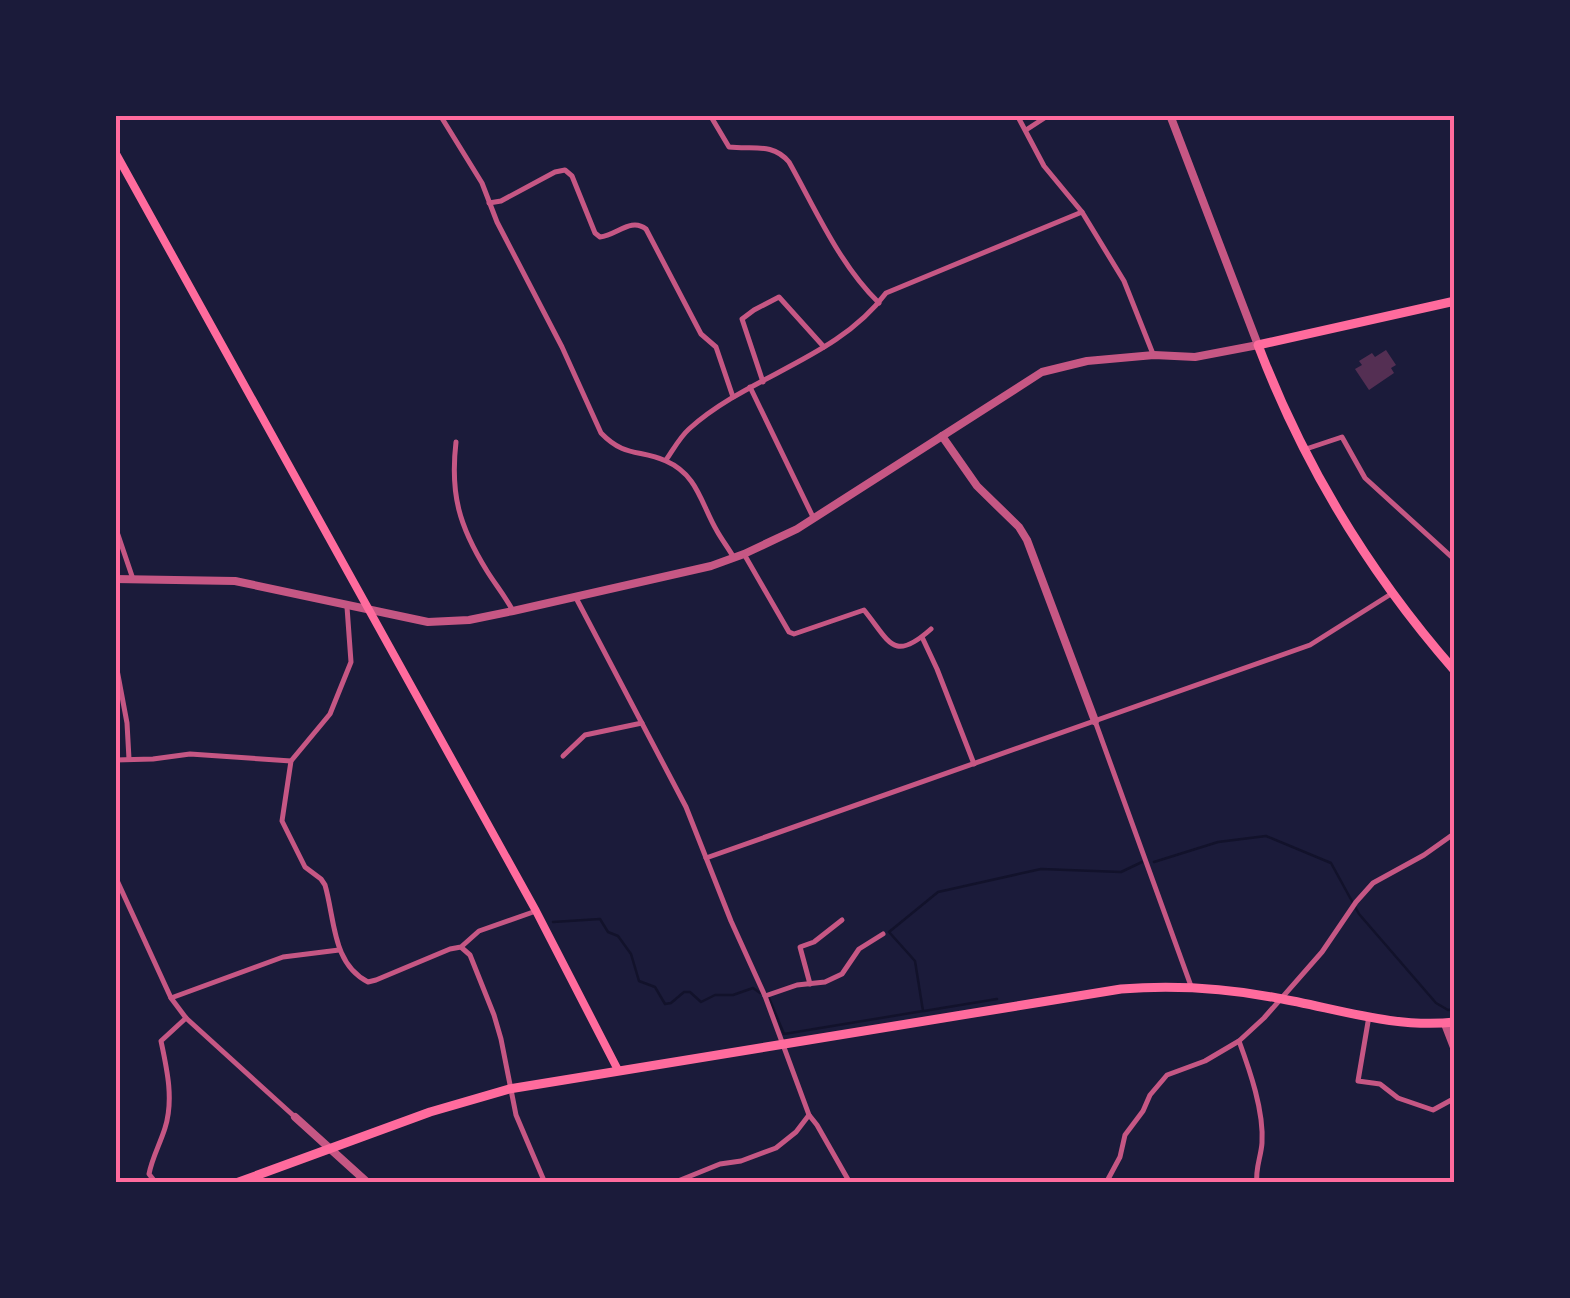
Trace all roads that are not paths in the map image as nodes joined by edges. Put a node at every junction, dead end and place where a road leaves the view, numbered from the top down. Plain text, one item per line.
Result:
1 (441, 115) edge
2 (710, 115) edge
3 (1018, 115) edge
4 (1048, 115) edge
5 (1170, 115) edge
6 (1025, 130) junction
7 (115, 152) edge
8 (489, 204) junction
9 (1082, 212) junction
10 (1455, 301) edge
11 (879, 303) junction
12 (1258, 345) junction
13 (824, 347) junction
14 (1154, 355) junction
15 (763, 382) junction
16 (750, 387) junction
17 (733, 397) junction
18 (942, 436) junction
19 (456, 442) dead end
20 (1304, 450) junction
21 (666, 460) junction
22 (814, 517) junction
23 (115, 526) edge
24 (744, 554) junction
25 (734, 558) junction
26 (1455, 560) edge
27 (115, 578) edge
28 (133, 579) junction
29 (1392, 594) junction
30 (575, 596) junction
31 (347, 604) junction
32 (366, 609) junction
33 (513, 610) junction
34 (931, 628) dead end
35 (922, 637) junction
36 (115, 658) edge
37 (1455, 672) edge
38 (1095, 722) junction
39 (642, 723) junction
40 (563, 756) dead end
41 (115, 760) edge
42 (130, 760) junction
43 (291, 761) junction
44 (974, 764) junction
45 (1455, 834) edge
46 (706, 858) junction
47 (115, 876) edge
48 (536, 912) junction
49 (842, 920) dead end
50 (883, 934) dead end
51 (461, 947) junction
52 (339, 950) junction
53 (810, 984) junction
54 (1191, 986) junction
55 (765, 996) junction
56 (170, 998) junction
57 (1280, 998) junction
58 (1369, 1016) junction
59 (186, 1018) junction
60 (1450, 1023) edge
61 (1239, 1041) junction
62 (781, 1044) junction
63 (1455, 1050) edge
64 (618, 1070) junction
65 (509, 1089) junction
66 (1455, 1098) edge
67 (809, 1115) junction
68 (295, 1117) joint
69 (330, 1148) junction
70 (156, 1183) edge
71 (236, 1183) edge
72 (368, 1183) edge
73 (545, 1183) edge
74 (673, 1183) edge
75 (850, 1183) edge
76 (1106, 1183) edge
77 (1257, 1183) edge

1 - 8 street
2 - 11 street
3 - 6 street
4 - 6 street
5 - 12 street
6 - 9 street
7 - 32 main road
8 - 17 street
8 - 21 street
9 - 11 street
9 - 14 street
10 - 12 main road
11 - 13 street
12 - 14 street
12 - 20 main road
13 - 15 street
13 - 15 street
14 - 18 street
15 - 16 street
16 - 17 street
16 - 22 street
17 - 21 street
18 - 22 street
18 - 38 street
19 - 33 street
20 - 26 street
20 - 29 main road
21 - 25 street
22 - 24 street
23 - 28 street
24 - 25 street
24 - 35 street
25 - 30 street
27 - 28 street
28 - 31 street
29 - 37 main road
29 - 38 street
30 - 33 street
30 - 39 street
31 - 32 street
31 - 43 street
32 - 33 street
32 - 48 main road
34 - 35 street
35 - 44 street
36 - 42 street
38 - 44 street
38 - 54 street
39 - 40 street
39 - 46 street
41 - 42 street
42 - 43 street
43 - 52 street
44 - 46 street
45 - 57 street
46 - 55 street
47 - 56 street
48 - 51 street
48 - 64 main road
49 - 53 street
50 - 53 street
51 - 52 street
51 - 65 street
52 - 56 street
53 - 55 street
54 - 57 main road
54 - 62 main road
55 - 62 street
56 - 59 street
57 - 58 main road
57 - 61 street
58 - 60 main road
58 - 66 street
59 - 68 street
59 - 70 street
60 - 63 street
61 - 76 street
61 - 77 street
62 - 64 main road
62 - 67 street
64 - 65 main road
65 - 69 main road
65 - 73 street
67 - 74 street
67 - 75 street
68 - 69 street
69 - 71 main road
69 - 72 street

